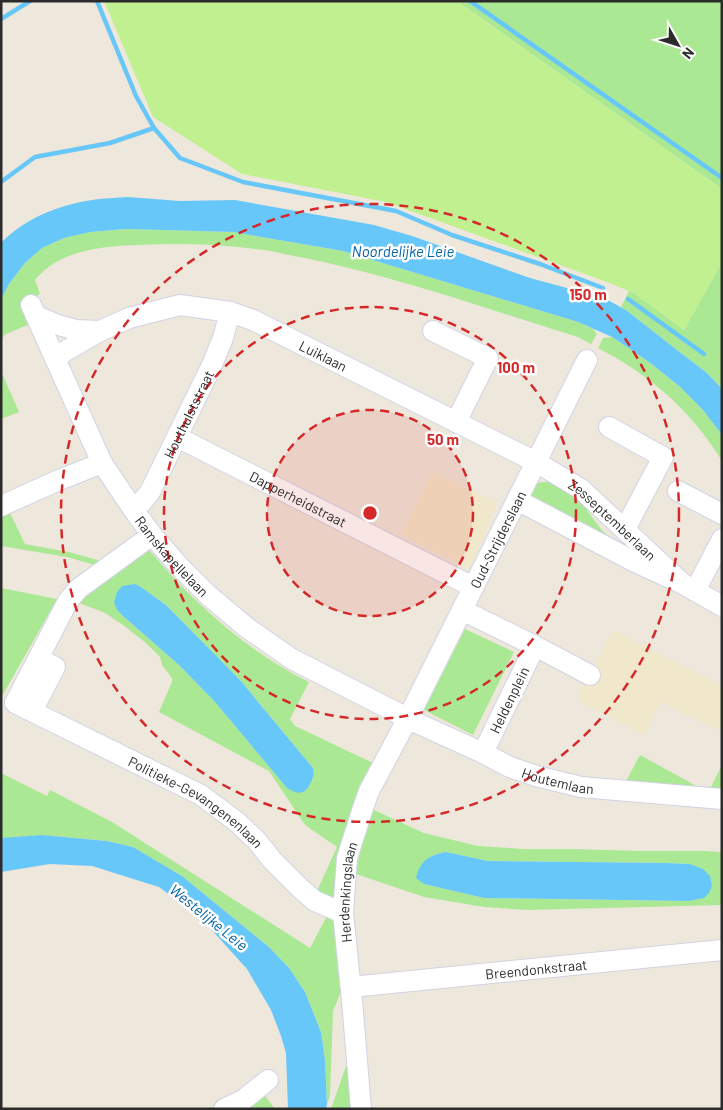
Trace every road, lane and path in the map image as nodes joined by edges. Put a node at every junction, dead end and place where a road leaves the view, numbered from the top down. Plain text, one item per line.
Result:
1 (34, 310) joint
2 (230, 312) junction
3 (100, 331) junction
4 (434, 331) dead end
5 (55, 357) junction
6 (588, 360) dead end
7 (456, 422) junction
8 (609, 427) dead end
9 (177, 437) junction
10 (536, 462) junction
11 (102, 463) junction
12 (678, 491) dead end
13 (518, 500) junction
14 (1, 506) edge
15 (133, 509) junction
16 (722, 514) edge
17 (625, 529) junction
18 (152, 534) junction
19 (722, 539) edge
20 (473, 587) junction
21 (689, 588) junction
22 (722, 606) edge
23 (462, 610) junction
24 (535, 646) junction
25 (590, 675) dead end
26 (408, 718) junction
27 (482, 753) junction
28 (722, 799) edge
29 (343, 913) junction
30 (722, 950) edge
31 (350, 987) junction
32 (268, 1080) dead end
33 (224, 1109) edge
34 (361, 1109) edge

1 - 3 street, Luiklaan
1 - 5 street, Ramskapellelaan
2 - 3 street, Luiklaan
2 - 7 street, Luiklaan
2 - 9 street, Houthulststraat
3 - 5 street, Luiklaan
4 - 7 street
5 - 11 street, Ramskapellelaan
6 - 10 street, Oud-Strijderslaan
7 - 10 street, Luiklaan
8 - 17 street
9 - 15 street, Houthulststraat
9 - 20 street, Dapperheidstraat
10 - 13 street, Oud-Strijderslaan
10 - 17 street, Zesseptemberlaan
11 - 14 street
11 - 15 street, Ramskapellelaan
12 - 16 street
13 - 20 street, Oud-Strijderslaan
13 - 21 street, Zesseptemberlaan
15 - 18 street, Ramskapellelaan
17 - 21 street, Zesseptemberlaan
18 - 26 street, Ramskapellelaan
18 - 29 street, Politieke-Gevangenenlaan
19 - 21 street
20 - 23 street, Oud-Strijderslaan
21 - 22 street, Zesseptemberlaan
23 - 24 street
23 - 26 street, Oud-Strijderslaan
24 - 25 street
24 - 27 street, Heldenplein
26 - 27 street, Houtemlaan
26 - 29 street, Herdenkingslaan
27 - 28 street, Houtemlaan
29 - 31 street, Herdenkingslaan
30 - 31 street, Breendonkstraat
31 - 34 street, Herdenkingslaan
32 - 33 street

